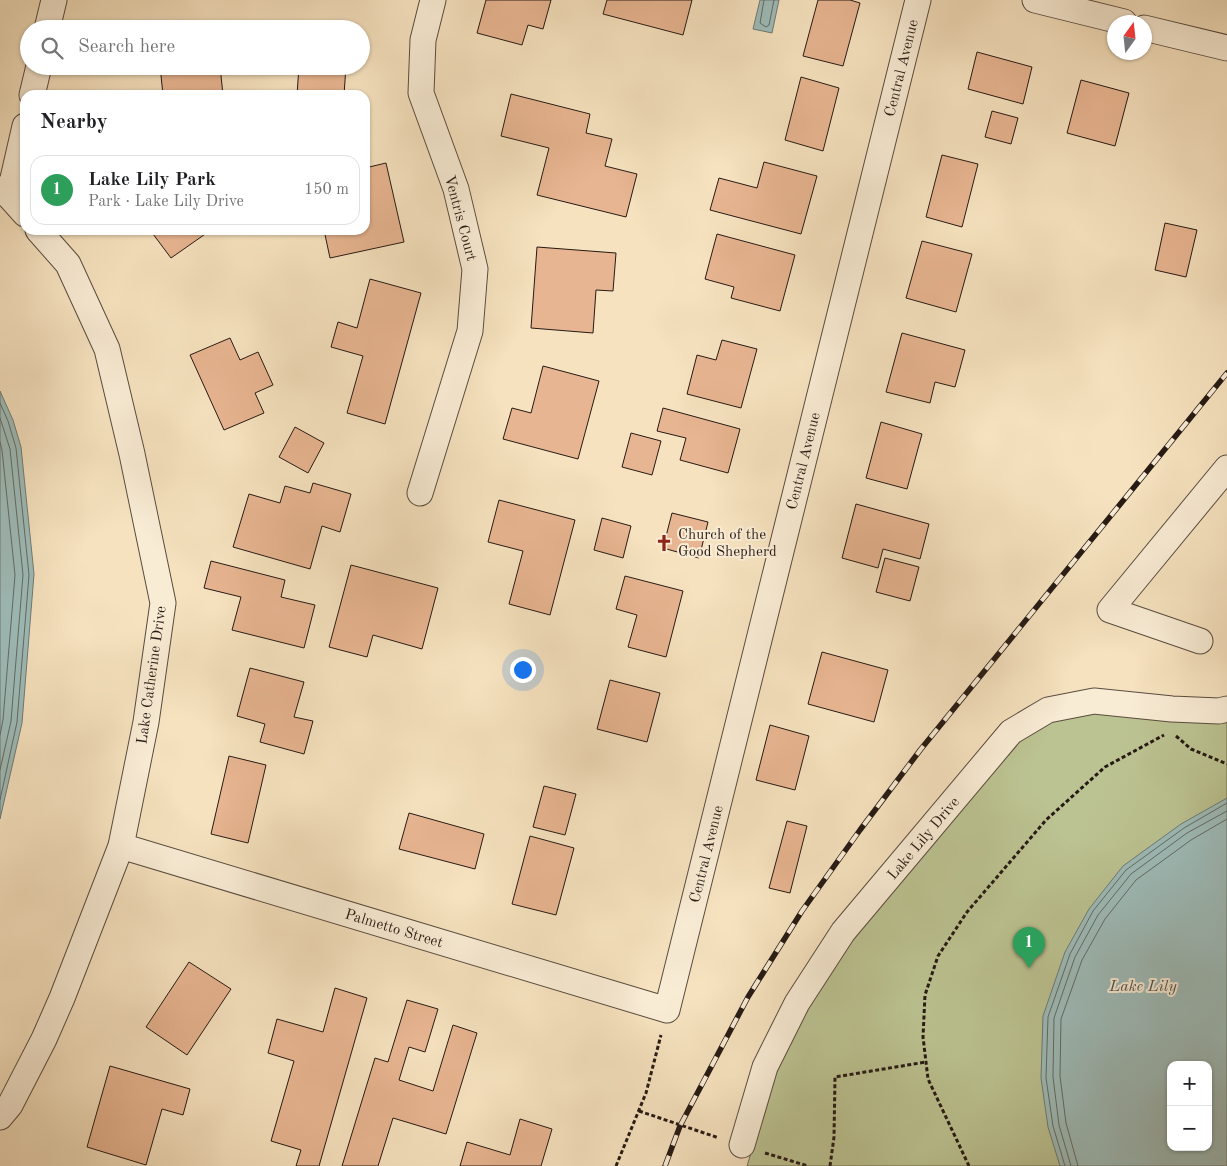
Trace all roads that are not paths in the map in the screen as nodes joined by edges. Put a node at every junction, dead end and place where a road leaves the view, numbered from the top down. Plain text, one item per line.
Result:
1 (54, 0) edge
2 (433, 0) edge
3 (918, 0) edge
4 (1035, 0) edge
5 (1107, 18) edge
6 (49, 20) edge
7 (1152, 30) edge
8 (1227, 48) edge
9 (37, 75) edge
10 (33, 90) edge
11 (20, 142) edge
12 (4, 192) edge
13 (20, 209) edge
14 (42, 235) edge
15 (1227, 468) edge
16 (420, 493) dead end
17 (1200, 641) dead end
18 (1227, 709) edge
19 (121, 846) junction
20 (667, 1010) joint
21 (0, 1117) edge
22 (742, 1145) road end

1 - 6 street
2 - 16 street, Ventris Court
3 - 20 street, Central Avenue
4 - 5 street
7 - 8 street
9 - 10 street
11 - 12 street
12 - 13 street
14 - 19 street, Lake Catherine Drive
15 - 17 street
18 - 22 street, Lake Lily Drive
19 - 20 street, Palmetto Street
19 - 21 street, Lake Catherine Drive

